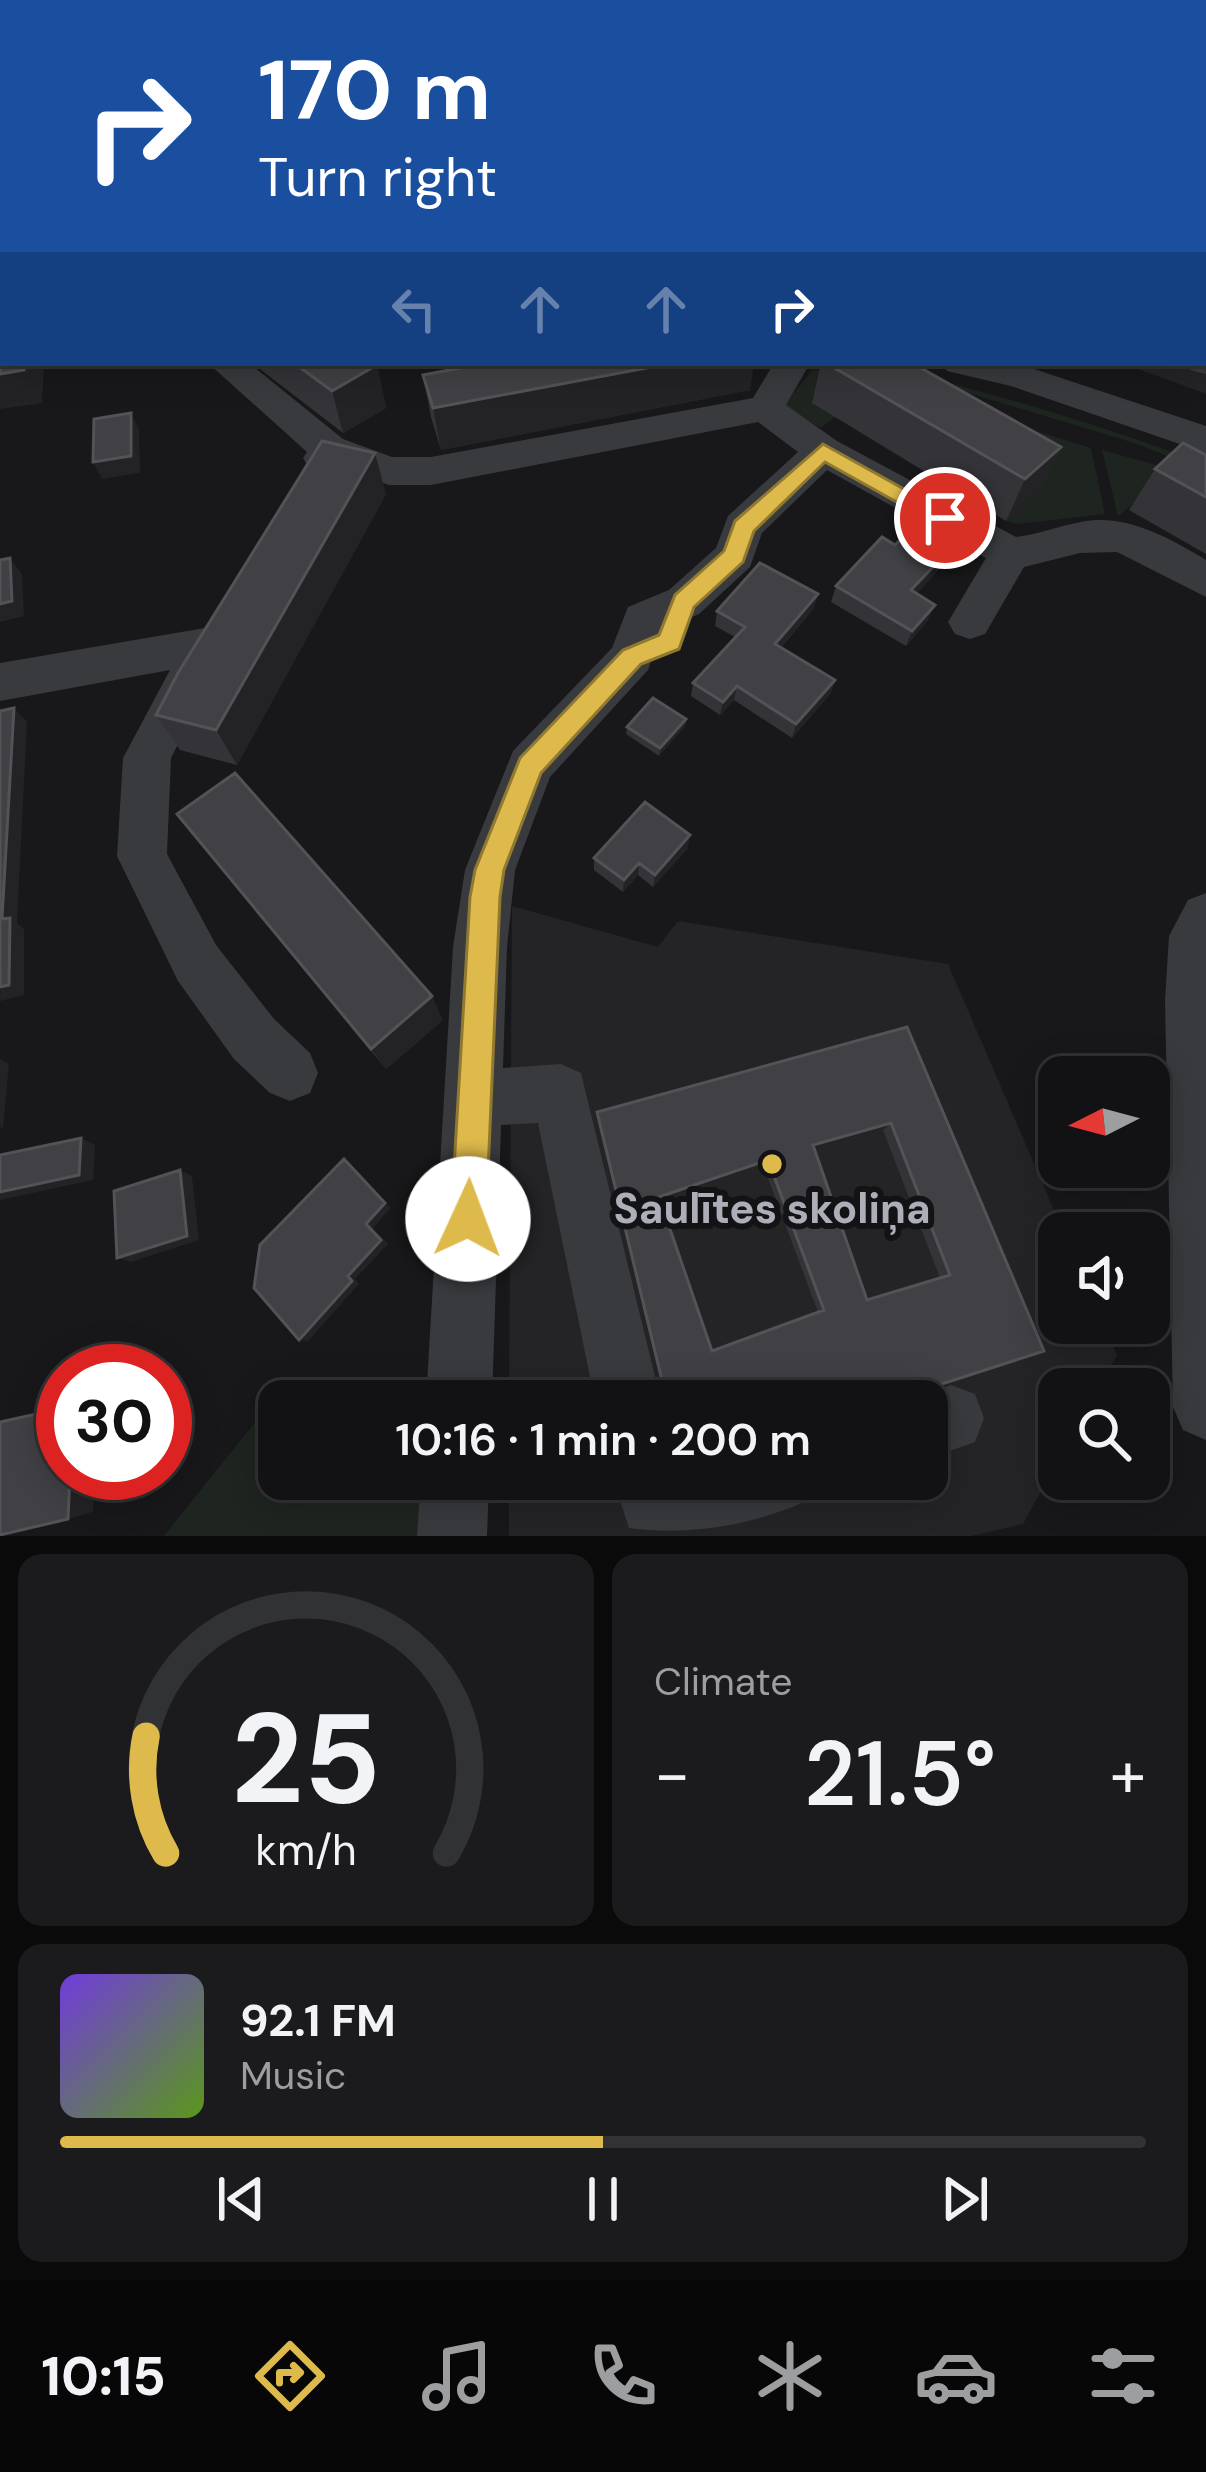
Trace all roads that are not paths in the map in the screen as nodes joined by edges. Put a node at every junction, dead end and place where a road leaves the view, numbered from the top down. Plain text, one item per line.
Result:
1 (230, 366) edge
2 (790, 366) edge
3 (983, 366) edge
4 (1058, 376) edge
5 (765, 408) junction
6 (1206, 440) edge
7 (329, 448) junction
8 (823, 451) junction
9 (304, 488) edge
10 (1011, 553) junction
11 (1206, 580) edge
12 (970, 622) dead end
13 (0, 682) edge
14 (1206, 916) edge
15 (290, 1073) dead end
16 (473, 1098) junction
17 (460, 1380) edge
18 (623, 1380) edge
19 (1206, 1407) edge
20 (454, 1500) edge
21 (652, 1500) edge
22 (720, 1500) edge
23 (452, 1536) edge

1 - 7 street
2 - 5 street
3 - 4 street
4 - 6 street
5 - 7 street
5 - 8 street
7 - 9 street
8 - 10 street
8 - 16 street
10 - 11 street
10 - 12 street
13 - 15 street
14 - 19 street
16 - 17 street
16 - 18 street
20 - 23 street
21 - 22 street

